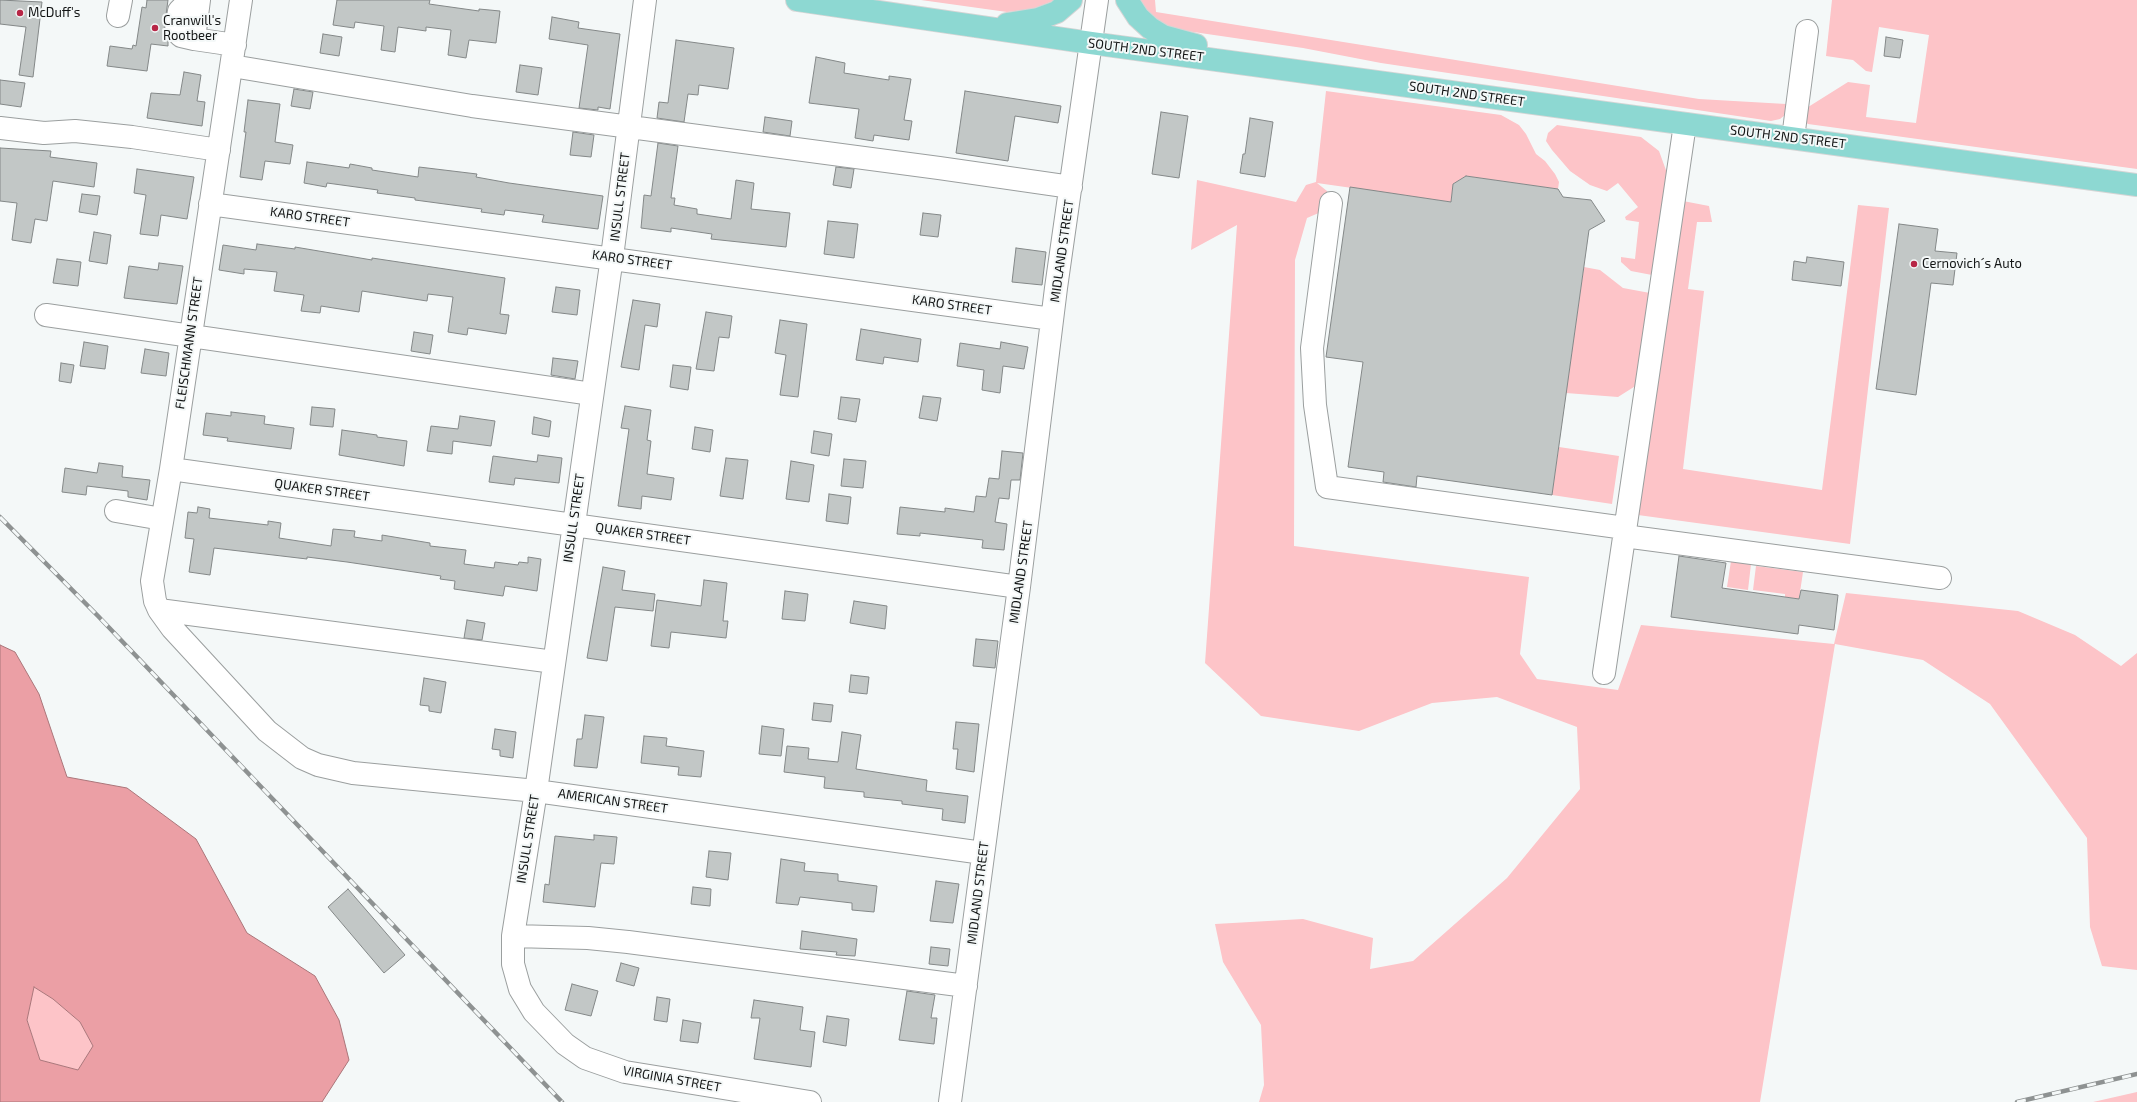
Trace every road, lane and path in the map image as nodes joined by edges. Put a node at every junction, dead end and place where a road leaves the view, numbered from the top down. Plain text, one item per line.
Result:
1 (190, 0) edge
2 (199, 0) edge
3 (241, 0) edge
4 (645, 0) edge
5 (797, 0) edge
6 (1071, 0) edge
7 (1097, 0) edge
8 (1128, 0) edge
9 (986, 27) junction
10 (1807, 31) dead end
11 (194, 39) junction
12 (1092, 43) junction
13 (233, 55) junction
14 (1274, 68) junction
15 (1685, 124) junction
16 (629, 127) junction
17 (0, 128) edge
18 (1793, 138) junction
19 (219, 150) junction
20 (2137, 185) edge
21 (1071, 187) junction
22 (1331, 203) dead end
23 (210, 204) junction
24 (612, 258) junction
25 (46, 315) dead end
26 (1052, 319) junction
27 (190, 335) junction
28 (592, 394) junction
29 (171, 469) junction
30 (116, 512) dead end
31 (162, 519) junction
32 (573, 524) junction
33 (1624, 532) junction
34 (1940, 578) dead end
35 (1019, 586) junction
36 (159, 610) junction
37 (554, 662) junction
38 (208, 667) joint
39 (1604, 673) dead end
40 (536, 791) junction
41 (983, 854) junction
42 (513, 936) junction
43 (966, 986) junction
44 (547, 1027) joint
45 (810, 1102) edge
46 (950, 1102) edge

1 - 11 street
2 - 11 street
3 - 13 street, FLEISCHMANN STREET
4 - 16 street, INSULL STREET
5 - 9 main road, SOUTH 2ND STREET
6 - 9 main road
7 - 12 street, MIDLAND STREET
8 - 14 main road
9 - 12 main road, SOUTH 2ND STREET
10 - 18 street
11 - 13 street
12 - 14 main road, SOUTH 2ND STREET
12 - 21 street, MIDLAND STREET
13 - 16 street
13 - 19 street, FLEISCHMANN STREET
14 - 15 main road, SOUTH 2ND STREET
15 - 18 main road, SOUTH 2ND STREET
15 - 33 street
16 - 21 street
16 - 24 street, INSULL STREET
17 - 19 street
18 - 20 main road, SOUTH 2ND STREET
19 - 23 street, FLEISCHMANN STREET
21 - 26 street, MIDLAND STREET
22 - 33 street
23 - 24 street, KARO STREET
23 - 27 street, FLEISCHMANN STREET
24 - 26 street, KARO STREET
24 - 28 street, INSULL STREET
25 - 27 street
26 - 35 street, MIDLAND STREET
27 - 28 street
27 - 29 street, FLEISCHMANN STREET
28 - 32 street, INSULL STREET
29 - 31 street, FLEISCHMANN STREET
29 - 32 street, QUAKER STREET
30 - 31 street
31 - 36 street, FLEISCHMANN STREET
32 - 35 street, QUAKER STREET
32 - 37 street, INSULL STREET
33 - 34 street
33 - 39 street
35 - 41 street, MIDLAND STREET
36 - 37 street
36 - 38 street, FLEISCHMANN STREET
37 - 40 street, INSULL STREET
38 - 40 street, AMERICAN STREET
40 - 41 street, AMERICAN STREET
40 - 42 street, INSULL STREET
41 - 43 street, MIDLAND STREET
42 - 43 street
42 - 44 street, INSULL STREET
43 - 46 street, MIDLAND STREET
44 - 45 street, VIRGINIA STREET

